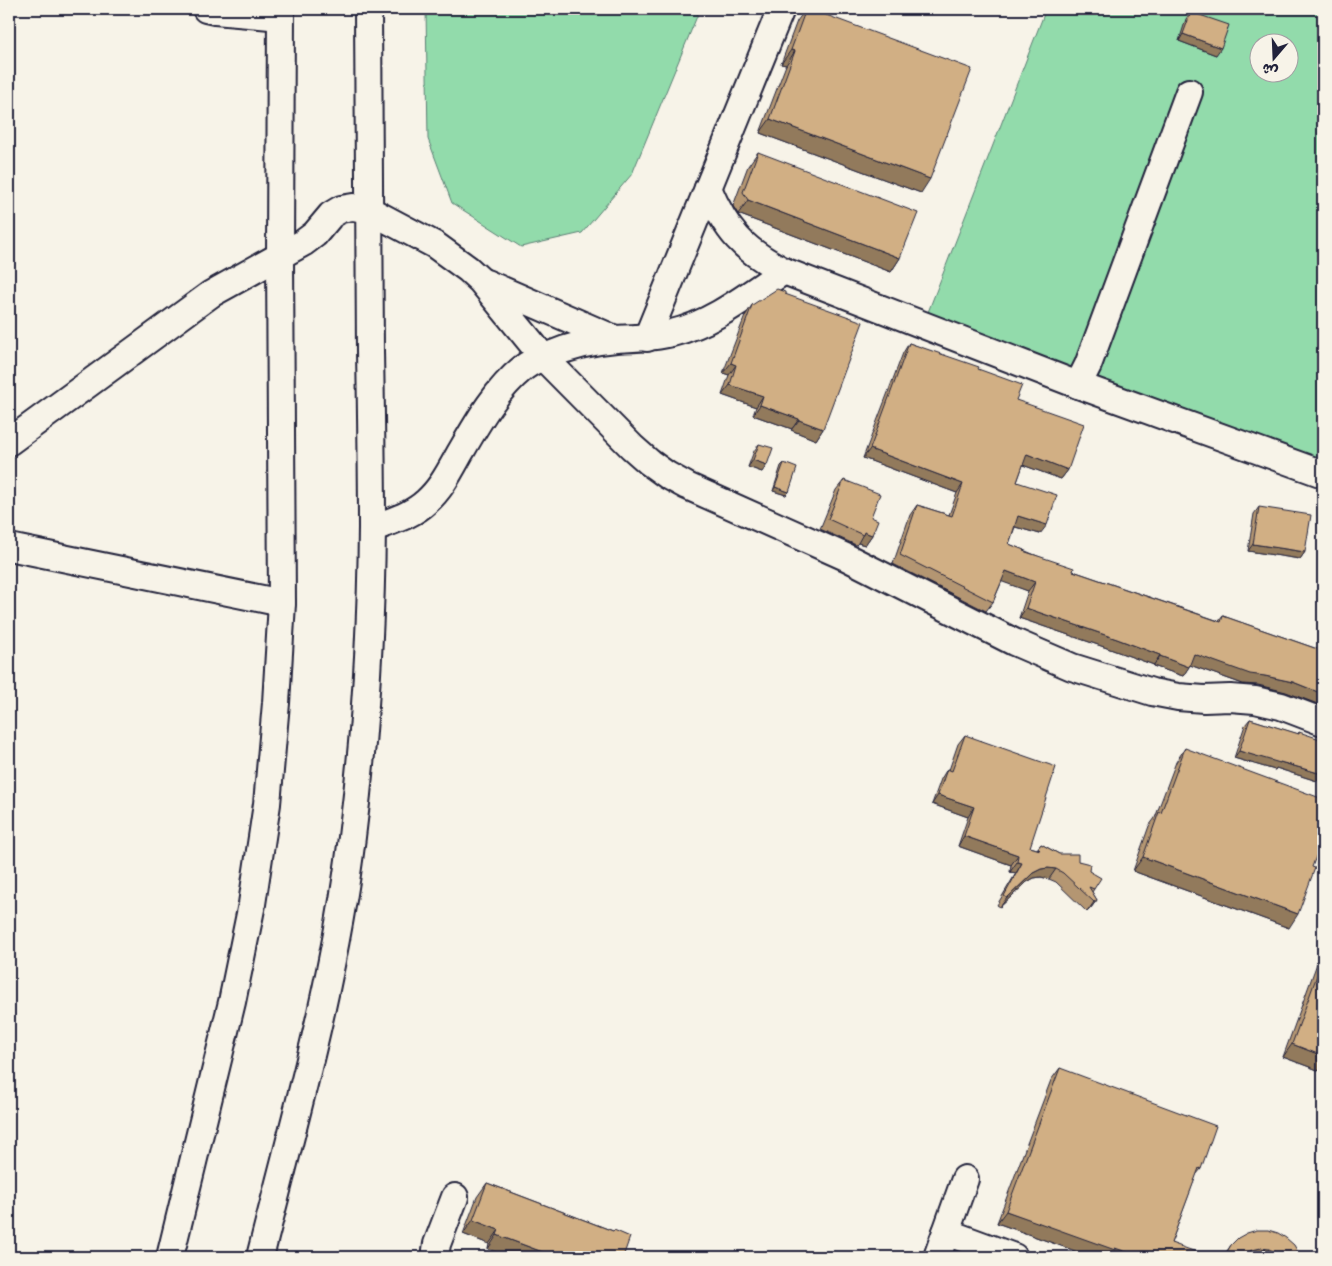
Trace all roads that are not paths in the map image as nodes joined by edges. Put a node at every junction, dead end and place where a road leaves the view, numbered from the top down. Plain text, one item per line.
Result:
1 (206, 9) edge
2 (368, 9) edge
3 (781, 9) edge
4 (281, 13) edge
5 (1189, 92) dead end
6 (708, 188) junction
7 (369, 210) junction
8 (280, 257) junction
9 (784, 271) junction
10 (481, 281) junction
11 (647, 338) junction
12 (616, 339) junction
13 (543, 358) junction
14 (1078, 385) junction
15 (9, 442) edge
16 (1323, 474) edge
17 (372, 529) junction
18 (9, 547) edge
19 (282, 603) junction
20 (1323, 722) edge
21 (965, 1179) dead end
22 (455, 1198) dead end
23 (946, 1232) junction
24 (170, 1257) edge
25 (260, 1257) edge
26 (437, 1257) edge
27 (936, 1257) edge
28 (1014, 1257) edge

1 - 4 lane
2 - 7 lane
3 - 6 lane
4 - 8 lane
5 - 14 lane
6 - 9 lane
6 - 11 lane
7 - 8 lane
7 - 10 lane
7 - 17 lane
8 - 15 lane
8 - 19 lane
9 - 11 lane
9 - 14 lane
10 - 12 lane
10 - 13 lane
11 - 12 lane
12 - 13 lane
13 - 17 lane
13 - 20 lane
14 - 16 lane
17 - 25 lane
18 - 19 lane
19 - 24 lane
21 - 23 lane
22 - 26 lane
23 - 27 lane
23 - 28 lane

